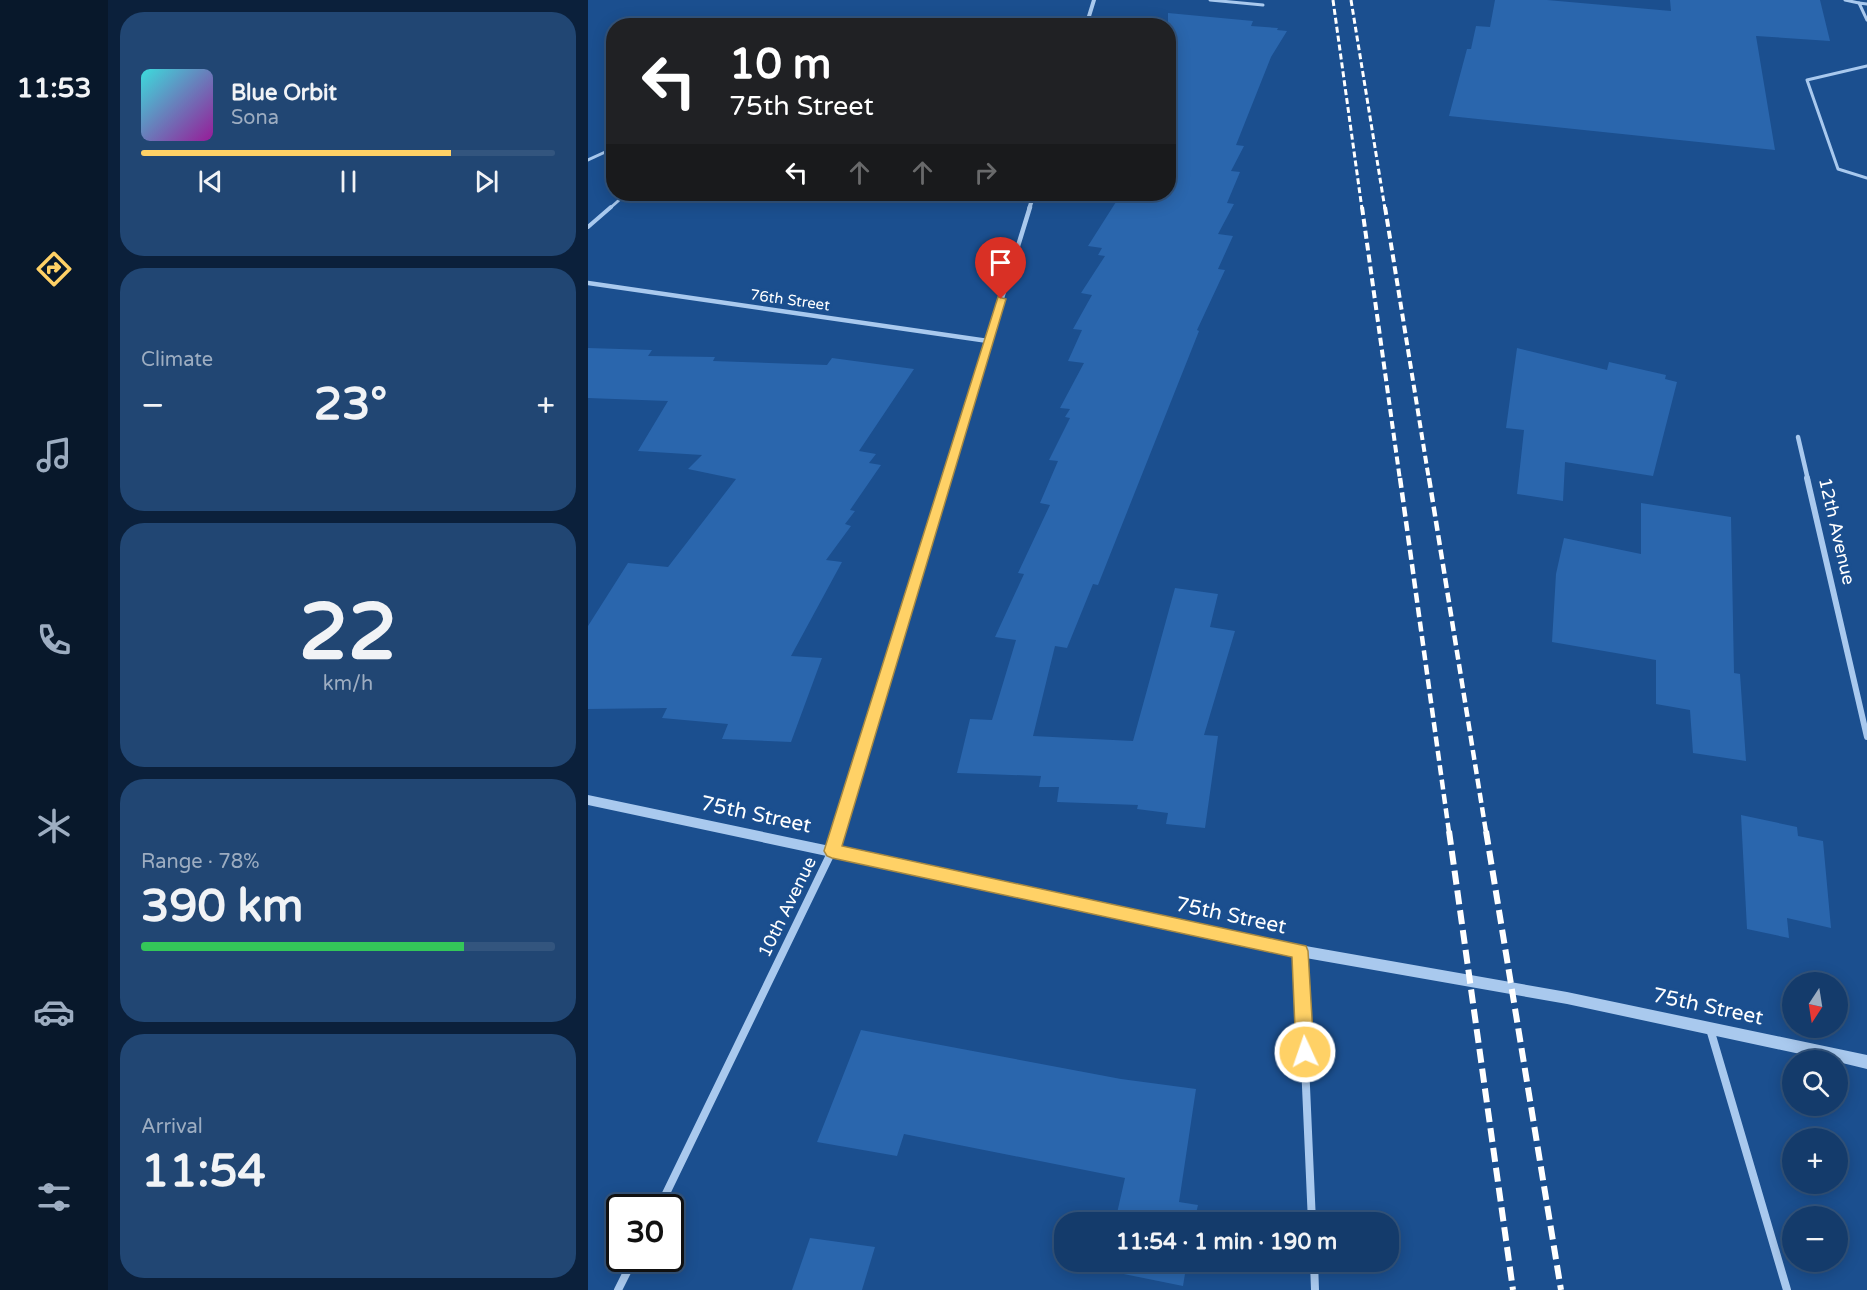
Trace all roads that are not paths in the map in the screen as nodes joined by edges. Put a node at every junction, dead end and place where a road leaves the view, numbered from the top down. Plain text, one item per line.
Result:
1 (1094, 0) edge
2 (1210, 0) edge
3 (1845, 0) edge
4 (1859, 3) junction
5 (1867, 4) edge
6 (1263, 5) dead end
7 (1088, 18) edge
8 (1867, 20) edge
9 (1867, 66) edge
10 (606, 152) edge
11 (588, 160) edge
12 (1867, 178) edge
13 (618, 201) edge
14 (1032, 201) edge
15 (588, 227) edge
16 (588, 283) edge
17 (988, 341) junction
18 (1798, 437) dead end
19 (1867, 737) edge
20 (588, 800) edge
21 (832, 851) junction
22 (1300, 951) junction
23 (1710, 1028) junction
24 (1867, 1062) edge
25 (666, 1194) edge
26 (1312, 1212) edge
27 (627, 1272) edge
28 (1314, 1272) edge
29 (618, 1290) edge
30 (1315, 1290) edge
31 (1787, 1290) edge

1 - 7 street
2 - 6 lane
3 - 4 lane
4 - 5 lane
4 - 8 lane
9 - 12 lane
10 - 11 lane
13 - 15 lane
14 - 17 street, 10th Avenue
16 - 17 street, 76th Street
17 - 21 street, 10th Avenue
18 - 19 street, 12th Avenue
20 - 21 street, 75th Street
21 - 22 street, 75th Street
21 - 25 street, 10th Avenue
22 - 23 street, 75th Street
22 - 26 street
23 - 24 street, 75th Street
23 - 31 street
27 - 29 street
28 - 30 street

